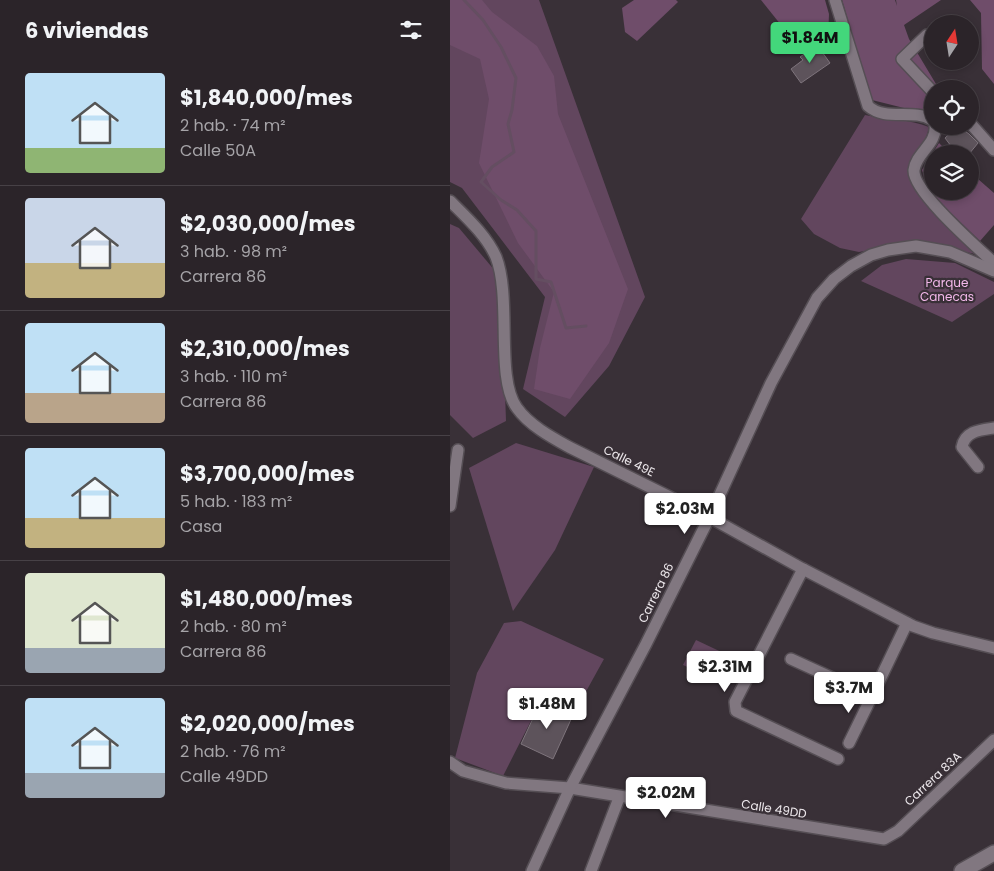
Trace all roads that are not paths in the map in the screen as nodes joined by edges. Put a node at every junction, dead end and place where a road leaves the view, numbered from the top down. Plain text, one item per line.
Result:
1 (835, 0) edge
2 (924, 37) edge
3 (924, 82) edge
4 (924, 116) edge
5 (979, 133) edge
6 (933, 135) edge
7 (994, 150) edge
8 (450, 201) edge
9 (994, 263) edge
10 (994, 271) edge
11 (994, 428) edge
12 (458, 450) dead end
13 (978, 467) dead end
14 (450, 506) edge
15 (708, 517) junction
16 (803, 569) junction
17 (907, 623) junction
18 (994, 648) edge
19 (792, 659) dead end
20 (872, 696) junction
21 (994, 740) edge
22 (848, 743) dead end
23 (838, 759) dead end
24 (450, 762) edge
25 (570, 788) junction
26 (619, 798) junction
27 (890, 837) joint
28 (994, 853) edge
29 (532, 871) edge
30 (591, 871) edge
31 (962, 871) edge

1 - 4 street
2 - 3 street
5 - 7 street
6 - 9 street
8 - 15 street, Calle 49E
10 - 15 street, Carrera 86
11 - 13 street
12 - 14 street
15 - 16 street, Calle 49E
15 - 25 street, Carrera 86
16 - 17 street, Calle 49E
16 - 23 street
17 - 18 street, Calle 49E
17 - 20 street
19 - 20 street
20 - 22 street
21 - 27 street, Carrera 83A
24 - 25 street, Calle 49DD
25 - 26 street, Calle 49DD
25 - 29 street, Carrera 86
26 - 27 street, Calle 49DD
26 - 30 street
28 - 31 street

